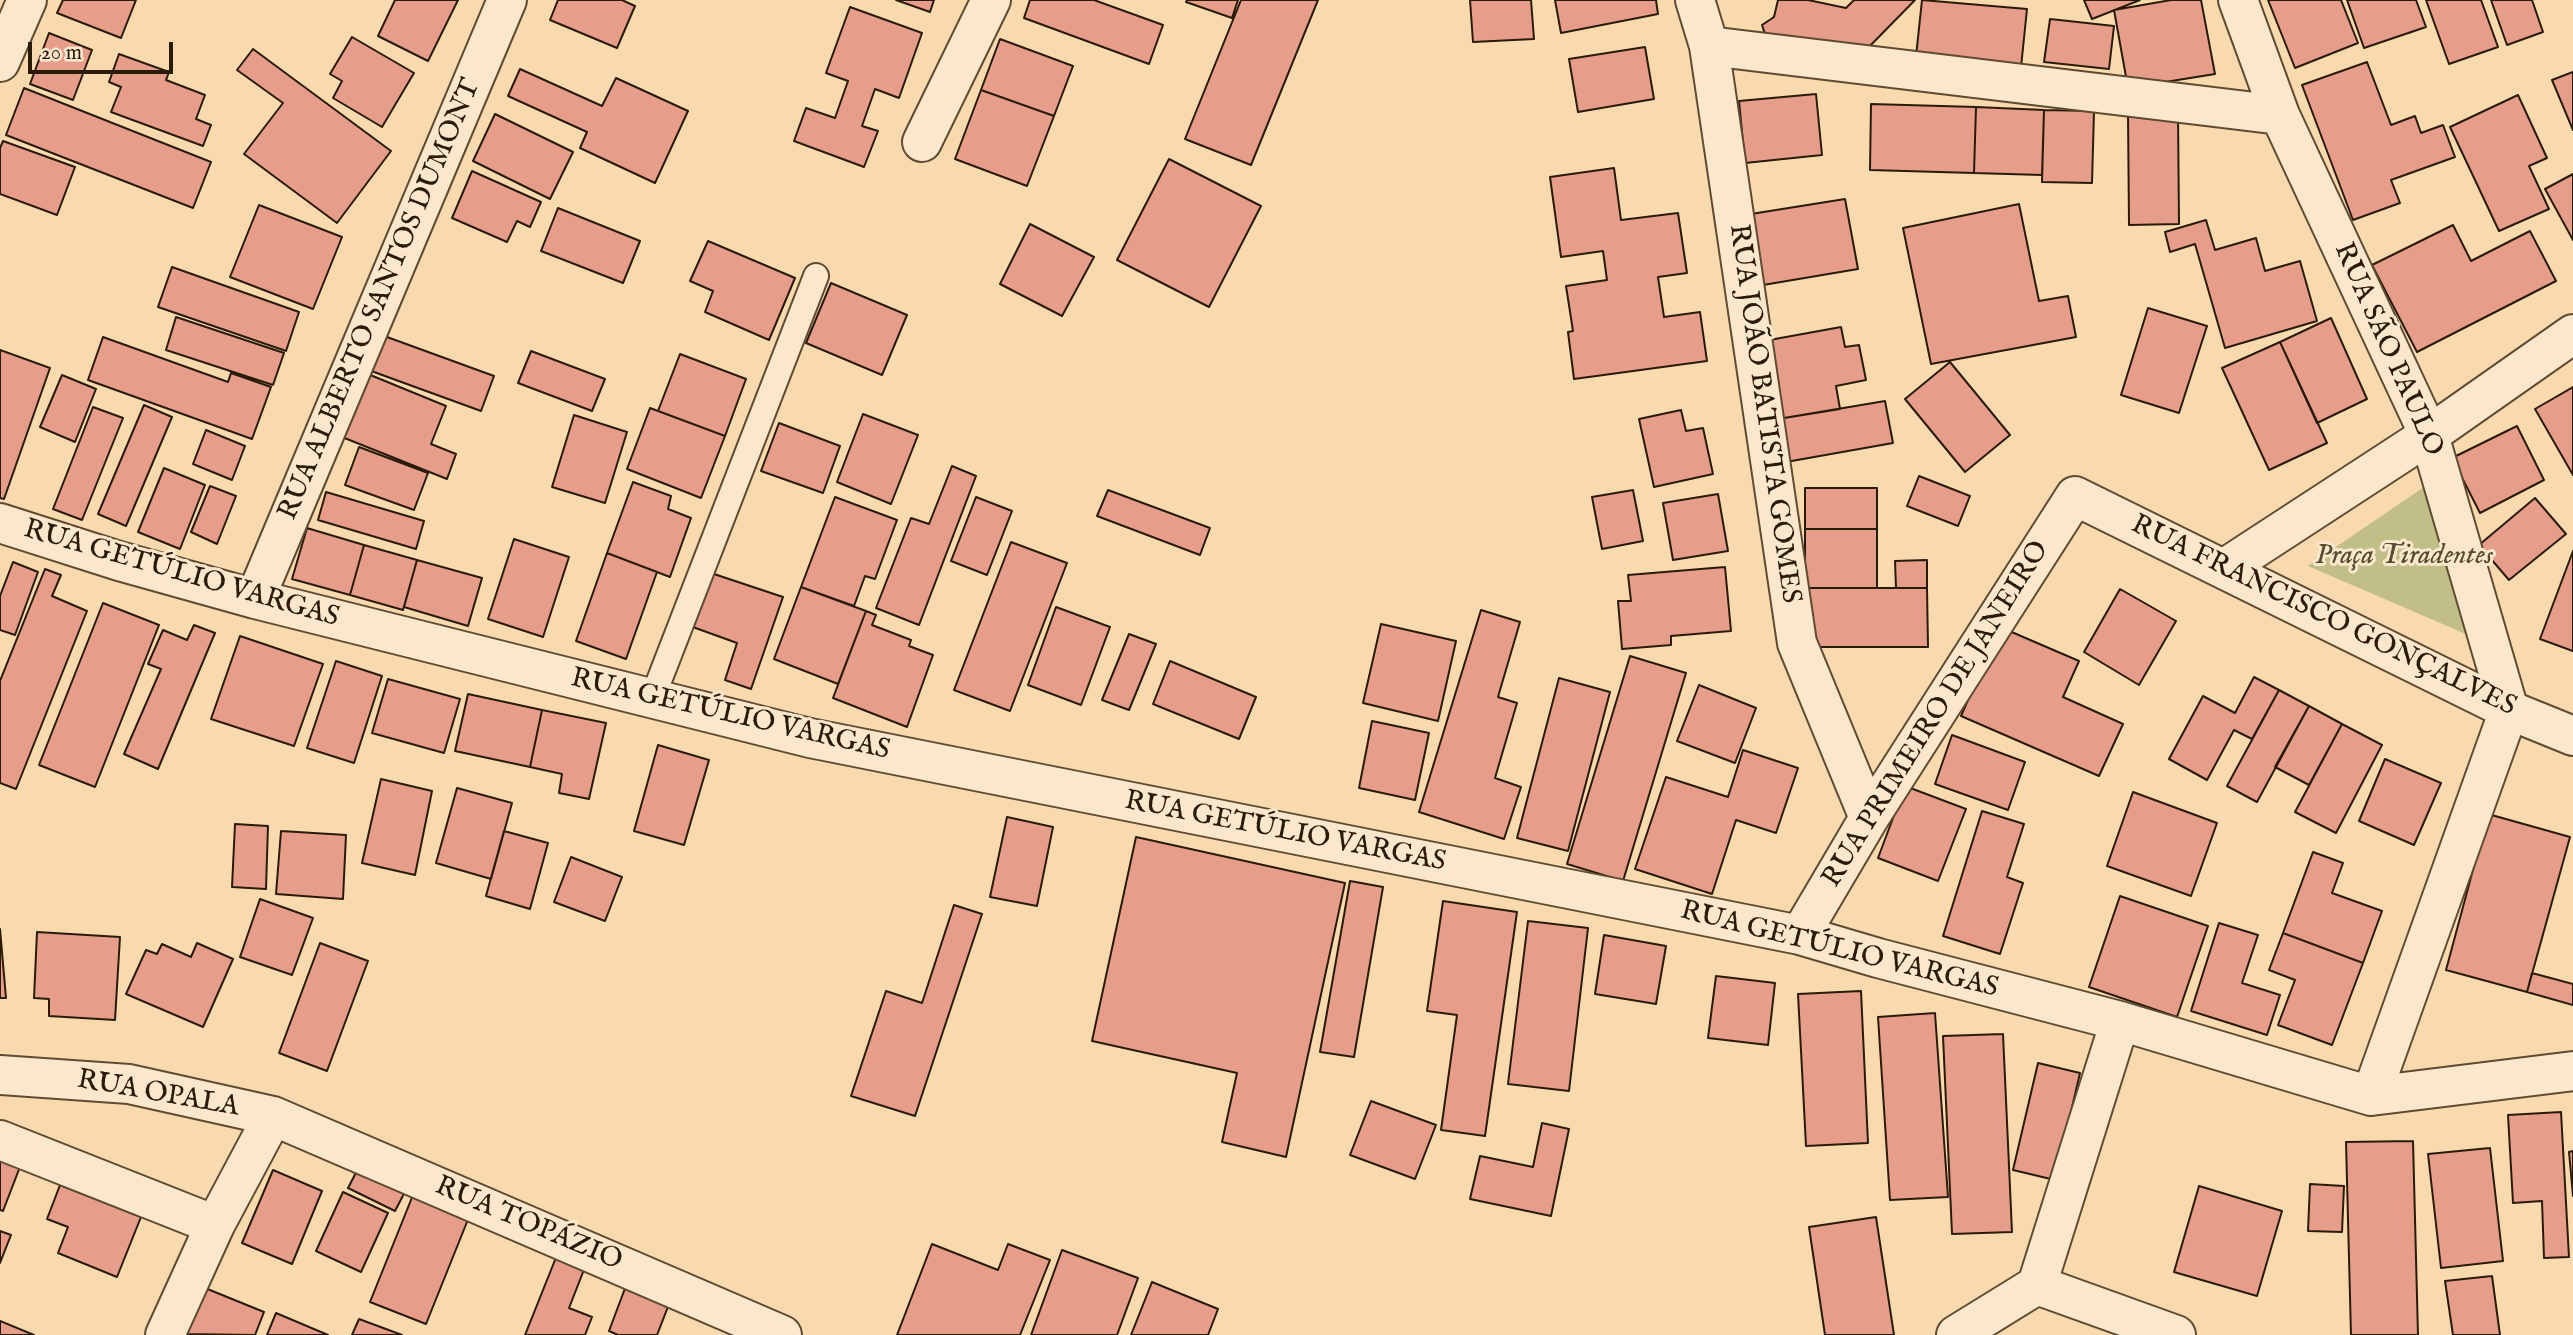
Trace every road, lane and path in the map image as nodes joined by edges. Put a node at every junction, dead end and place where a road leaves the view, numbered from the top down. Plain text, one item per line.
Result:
1 (27, 0) edge
2 (507, 0) edge
3 (990, 0) edge
4 (1695, 0) edge
5 (2238, 0) edge
6 (1709, 46) junction
7 (0, 62) edge
8 (2280, 115) junction
9 (922, 142) dead end
10 (816, 276) dead end
11 (2573, 334) edge
12 (2430, 435) junction
13 (2075, 496) joint
14 (0, 523) edge
15 (2225, 568) junction
16 (255, 599) junction
17 (652, 699) junction
18 (2509, 710) junction
19 (2573, 736) edge
20 (1869, 818) junction
21 (1800, 935) junction
22 (2120, 1021) junction
23 (2573, 1071) edge
24 (0, 1075) edge
25 (2371, 1096) junction
26 (273, 1115) junction
27 (0, 1140) edge
28 (215, 1225) junction
29 (2037, 1285) junction
30 (779, 1334) edge
31 (165, 1335) edge
32 (1956, 1335) edge
33 (2176, 1335) edge

1 - 7 street
2 - 16 street, RUA ALBERTO SANTOS DUMONT
3 - 9 street
4 - 6 street, RUA JOÃO BATISTA GOMES
5 - 8 street, RUA SÃO PAULO
6 - 8 street
6 - 20 street, RUA JOÃO BATISTA GOMES
8 - 12 street, RUA SÃO PAULO
10 - 17 lane
11 - 12 street
12 - 15 street
12 - 18 street, RUA SÃO PAULO
13 - 15 street, RUA FRANCISCO GONÇALVES
13 - 20 street, RUA PRIMEIRO DE JANEIRO
14 - 16 street, RUA GETÚLIO VARGAS
15 - 18 street, RUA FRANCISCO GONÇALVES
16 - 17 street, RUA GETÚLIO VARGAS
17 - 21 street, RUA GETÚLIO VARGAS
18 - 19 street, RUA FRANCISCO GONÇALVES
18 - 25 street
20 - 21 street, RUA PRIMEIRO DE JANEIRO
21 - 22 street, RUA GETÚLIO VARGAS
22 - 25 street, RUA GETÚLIO VARGAS
22 - 29 street
23 - 25 street, RUA GETÚLIO VARGAS
24 - 26 street, RUA OPALA
26 - 28 street
26 - 30 street, RUA TOPÁZIO
27 - 28 street
28 - 31 street
29 - 32 street
29 - 33 street

